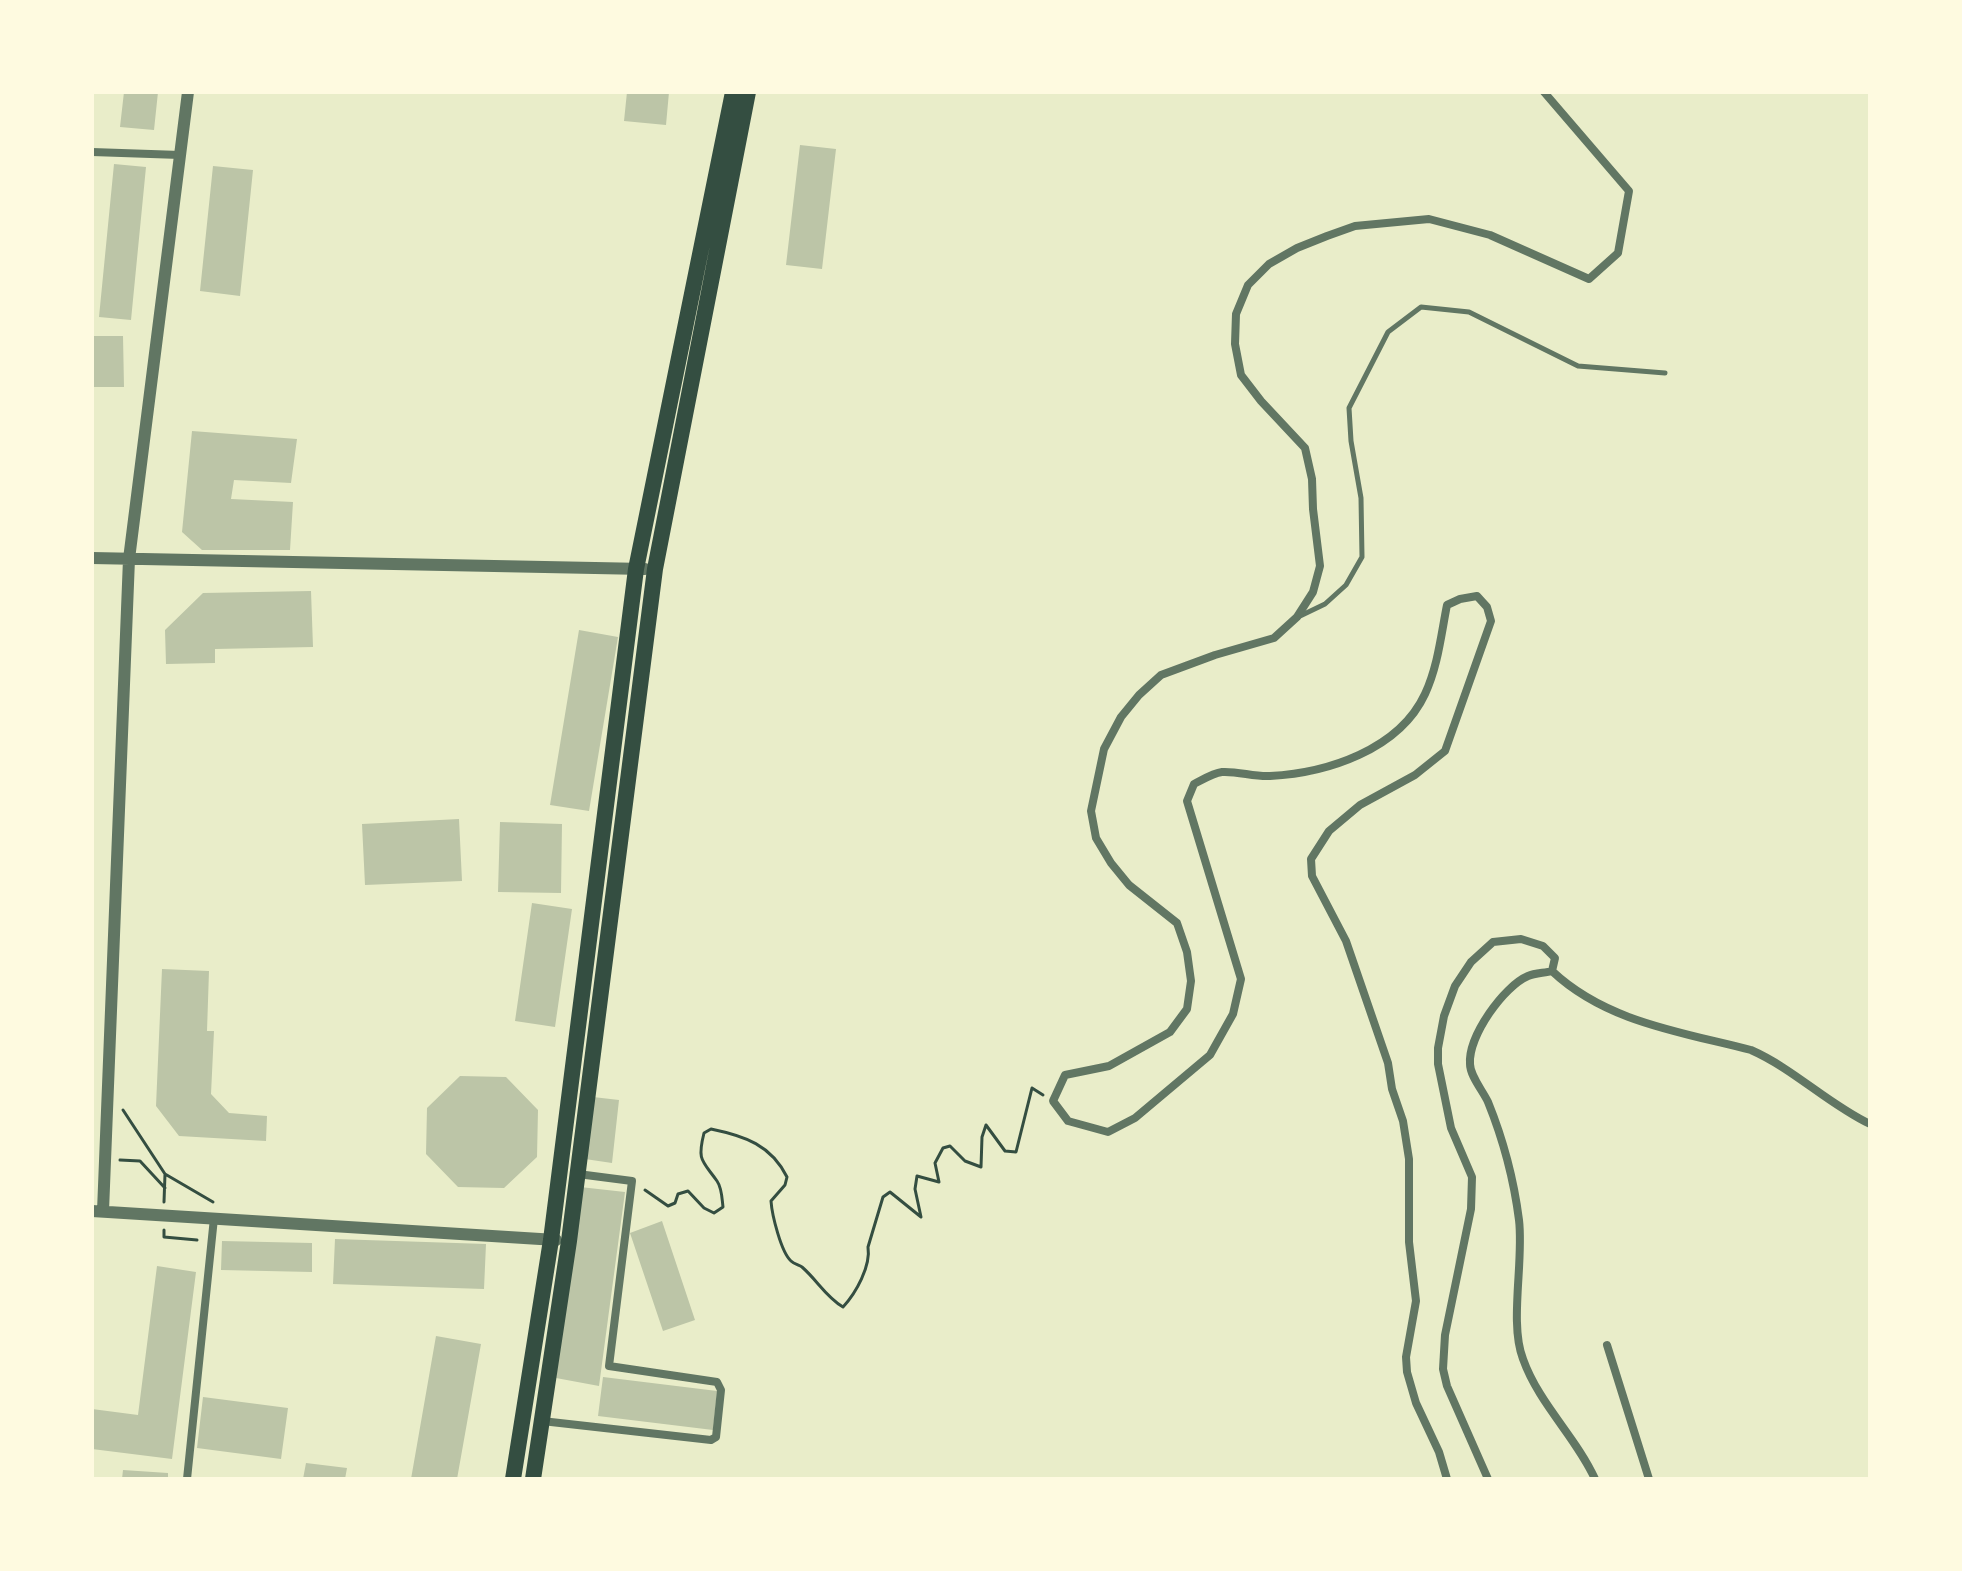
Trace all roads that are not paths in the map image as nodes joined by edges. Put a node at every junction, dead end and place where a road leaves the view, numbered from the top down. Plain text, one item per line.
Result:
1 (188, 92) edge
2 (733, 92) edge
3 (748, 92) edge
4 (1544, 92) edge
5 (92, 152) edge
6 (180, 155) junction
7 (1665, 373) dead end
8 (92, 558) edge
9 (129, 559) junction
10 (636, 569) junction
11 (655, 569) junction
12 (1297, 617) junction
13 (1552, 971) junction
14 (1870, 1124) edge
15 (578, 1174) junction
16 (98, 1211) edge
17 (215, 1211) junction
18 (551, 1240) junction
19 (569, 1241) junction
20 (1607, 1345) dead end
21 (542, 1421) junction
22 (187, 1479) edge
23 (513, 1479) edge
24 (533, 1479) edge
25 (1447, 1479) edge
26 (1488, 1479) edge
27 (1595, 1479) edge
28 (1649, 1479) edge

1 - 6 street
2 - 10 main road
3 - 11 main road
4 - 12 street
5 - 6 street
6 - 9 street
7 - 12 lane
8 - 9 street
9 - 10 street
9 - 16 street
10 - 11 street
10 - 18 main road
11 - 15 main road
12 - 25 street
13 - 14 street
13 - 26 street
13 - 27 street
15 - 19 main road
15 - 21 street
16 - 17 street
17 - 18 street
17 - 22 street
18 - 19 street
18 - 23 main road
19 - 21 main road
20 - 28 street
21 - 24 main road

